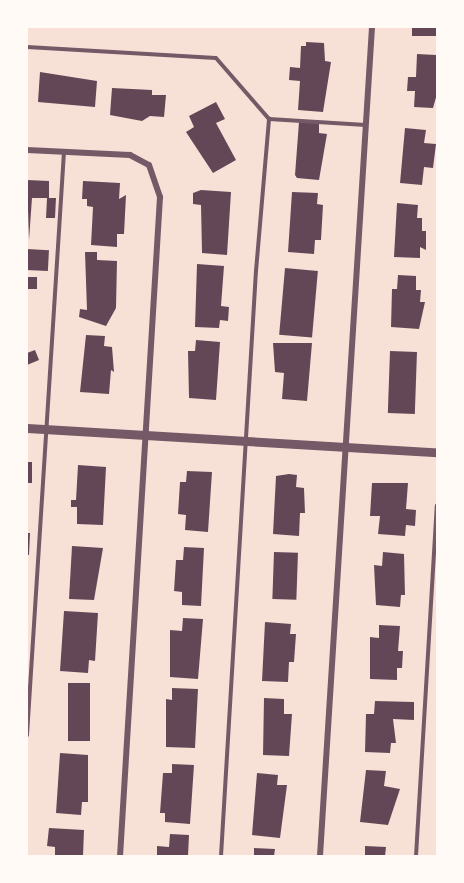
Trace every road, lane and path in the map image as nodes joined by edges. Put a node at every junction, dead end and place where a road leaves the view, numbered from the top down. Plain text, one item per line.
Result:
1 (372, 27) edge
2 (27, 47) edge
3 (269, 119) junction
4 (366, 125) junction
5 (27, 150) edge
6 (64, 152) junction
7 (27, 428) edge
8 (47, 429) junction
9 (143, 436) junction
10 (246, 441) junction
11 (345, 446) junction
12 (437, 452) edge
13 (437, 506) edge
14 (27, 735) edge
15 (120, 856) edge
16 (221, 856) edge
17 (320, 856) edge
18 (416, 856) edge

1 - 4 street
2 - 3 lane
3 - 4 lane
3 - 10 lane
4 - 11 street
5 - 6 street
6 - 8 lane
6 - 9 street
7 - 8 street
8 - 9 street
8 - 14 lane
9 - 10 street
9 - 15 street
10 - 11 street
10 - 16 lane
11 - 12 street
11 - 17 street
13 - 18 lane

